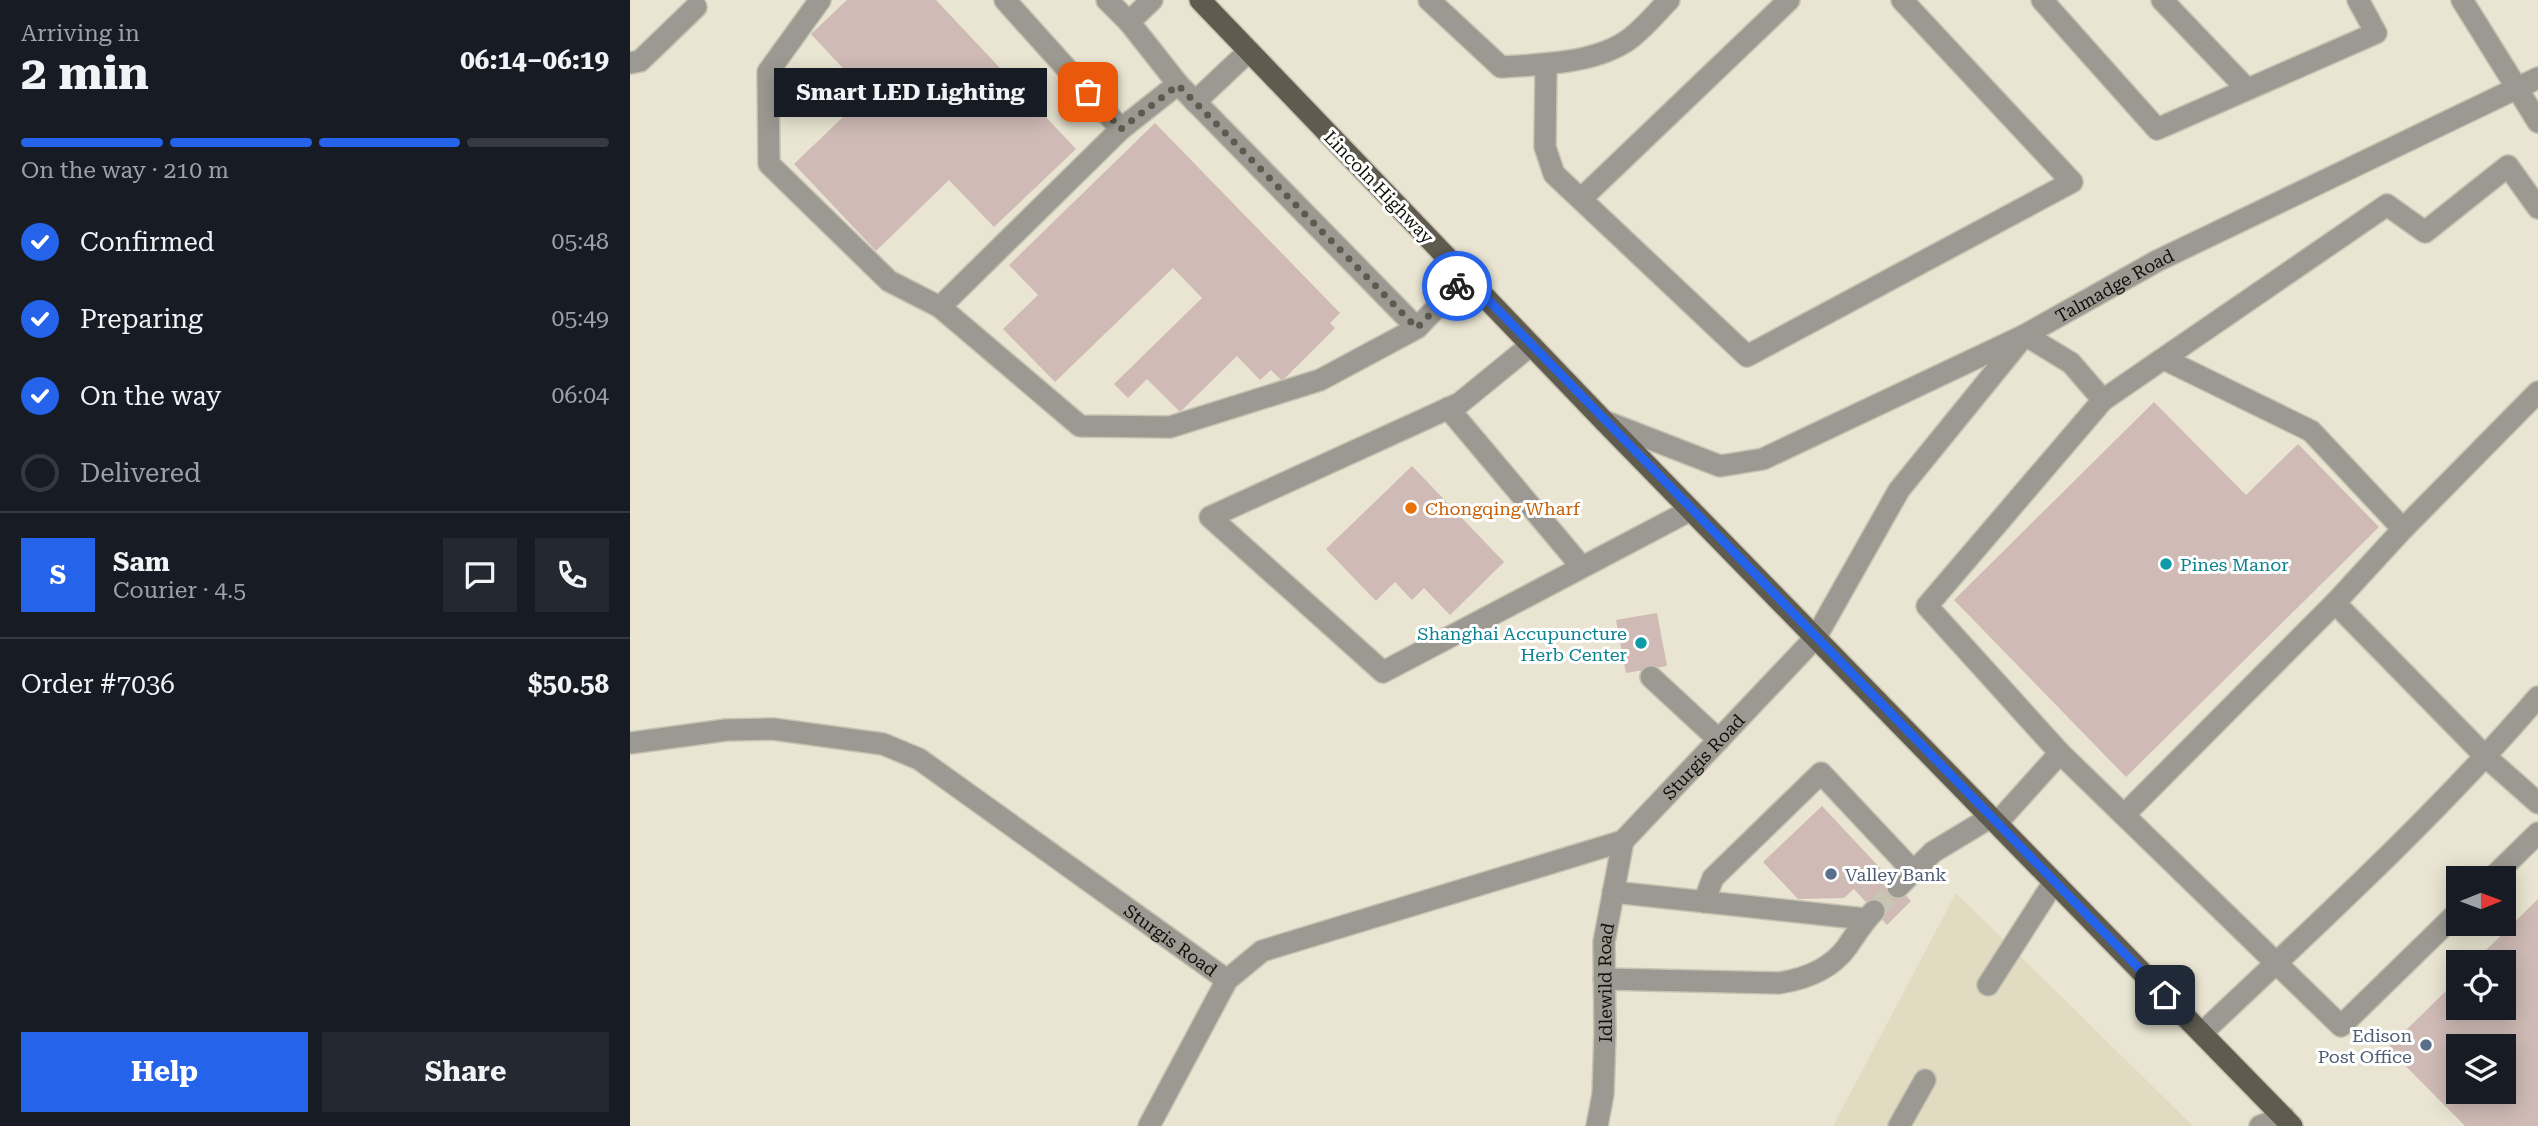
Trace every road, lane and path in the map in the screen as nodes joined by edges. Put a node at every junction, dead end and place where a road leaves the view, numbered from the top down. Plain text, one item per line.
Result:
1 (820, 0) edge
2 (1005, 0) edge
3 (1107, 0) edge
4 (1152, 0) edge
5 (1200, 0) edge
6 (1429, 0) edge
7 (1670, 0) edge
8 (1902, 0) edge
9 (2042, 0) edge
10 (2162, 0) edge
11 (2358, 0) edge
12 (2462, 0) edge
13 (1786, 1) edge
14 (696, 2) edge
15 (1129, 22) junction
16 (1249, 51) junction
17 (630, 63) edge
18 (1546, 64) junction
19 (2538, 78) edge
20 (1178, 85) junction
21 (2516, 88) junction
22 (2247, 89) junction
23 (1195, 102) junction
24 (2538, 122) edge
25 (1121, 129) junction
26 (1581, 199) junction
27 (2538, 208) edge
28 (1466, 277) junction
29 (940, 307) junction
30 (1417, 328) junction
31 (2025, 335) junction
32 (1531, 345) junction
33 (2164, 359) junction
34 (2538, 392) edge
35 (2103, 400) junction
36 (1448, 408) junction
37 (1604, 421) junction
38 (1691, 510) junction
39 (2403, 529) junction
40 (1581, 566) junction
41 (2335, 603) junction
42 (1816, 637) junction
43 (1651, 677) dead end
44 (2538, 697) edge
45 (1719, 740) junction
46 (630, 743) edge
47 (2060, 753) junction
48 (2486, 757) junction
49 (2538, 803) edge
50 (2124, 815) junction
51 (1994, 820) junction
52 (2538, 833) edge
53 (1623, 841) junction
54 (2504, 866) edge
55 (1913, 872) junction
56 (2054, 882) junction
57 (1898, 887) tunnel mouth
58 (1613, 892) junction
59 (1704, 902) junction
60 (2446, 924) edge
61 (2276, 963) junction
62 (1604, 979) junction
63 (1227, 980) junction
64 (1988, 985) dead end
65 (2202, 1033) junction
66 (1925, 1080) dead end
67 (2288, 1122) edge
68 (1149, 1126) edge
69 (1597, 1126) edge
70 (1899, 1126) edge
71 (2260, 1126) edge

1 - 29 street
2 - 25 street
3 - 15 street
4 - 15 street
5 - 16 main road, Lincoln Highway
6 - 18 street
7 - 18 street
8 - 26 street
9 - 22 street
10 - 22 street
11 - 22 street
12 - 21 street
13 - 26 street
14 - 17 street
15 - 20 street
16 - 23 street
16 - 28 main road, Lincoln Highway
18 - 26 street
19 - 21 street, Talmadge Road
20 - 23 street
20 - 25 street
21 - 24 street
21 - 31 street, Talmadge Road
23 - 30 street
25 - 29 street
27 - 33 street
28 - 30 street
28 - 32 main road, Lincoln Highway
29 - 30 street
31 - 35 street
31 - 37 street
31 - 42 street, Talmadge Road
32 - 36 street
32 - 37 main road, Lincoln Highway
33 - 35 street
33 - 39 street
34 - 39 street
35 - 47 street
36 - 40 street
36 - 40 street
37 - 38 main road, Lincoln Highway
38 - 40 street
38 - 42 main road, Lincoln Highway
39 - 41 street
41 - 48 street
41 - 50 street
42 - 45 street, Sturgis Road
42 - 51 main road, Lincoln Highway
43 - 45 street
44 - 48 street
45 - 53 street, Sturgis Road
46 - 63 street, Sturgis Road
47 - 50 street
47 - 51 street
48 - 49 street
48 - 61 street
50 - 61 street
51 - 55 street
51 - 56 main road, Lincoln Highway
52 - 54 street
53 - 58 street, Idlewild Road
53 - 63 street, Sturgis Road
55 - 57 street
55 - 59 street
56 - 64 street
56 - 65 main road, Lincoln Highway
58 - 59 street
58 - 62 street, Idlewild Road
59 - 62 street
60 - 61 street
61 - 65 street
62 - 69 street, Idlewild Road
63 - 68 street
65 - 67 main road, Lincoln Highway
66 - 70 street
67 - 71 street

